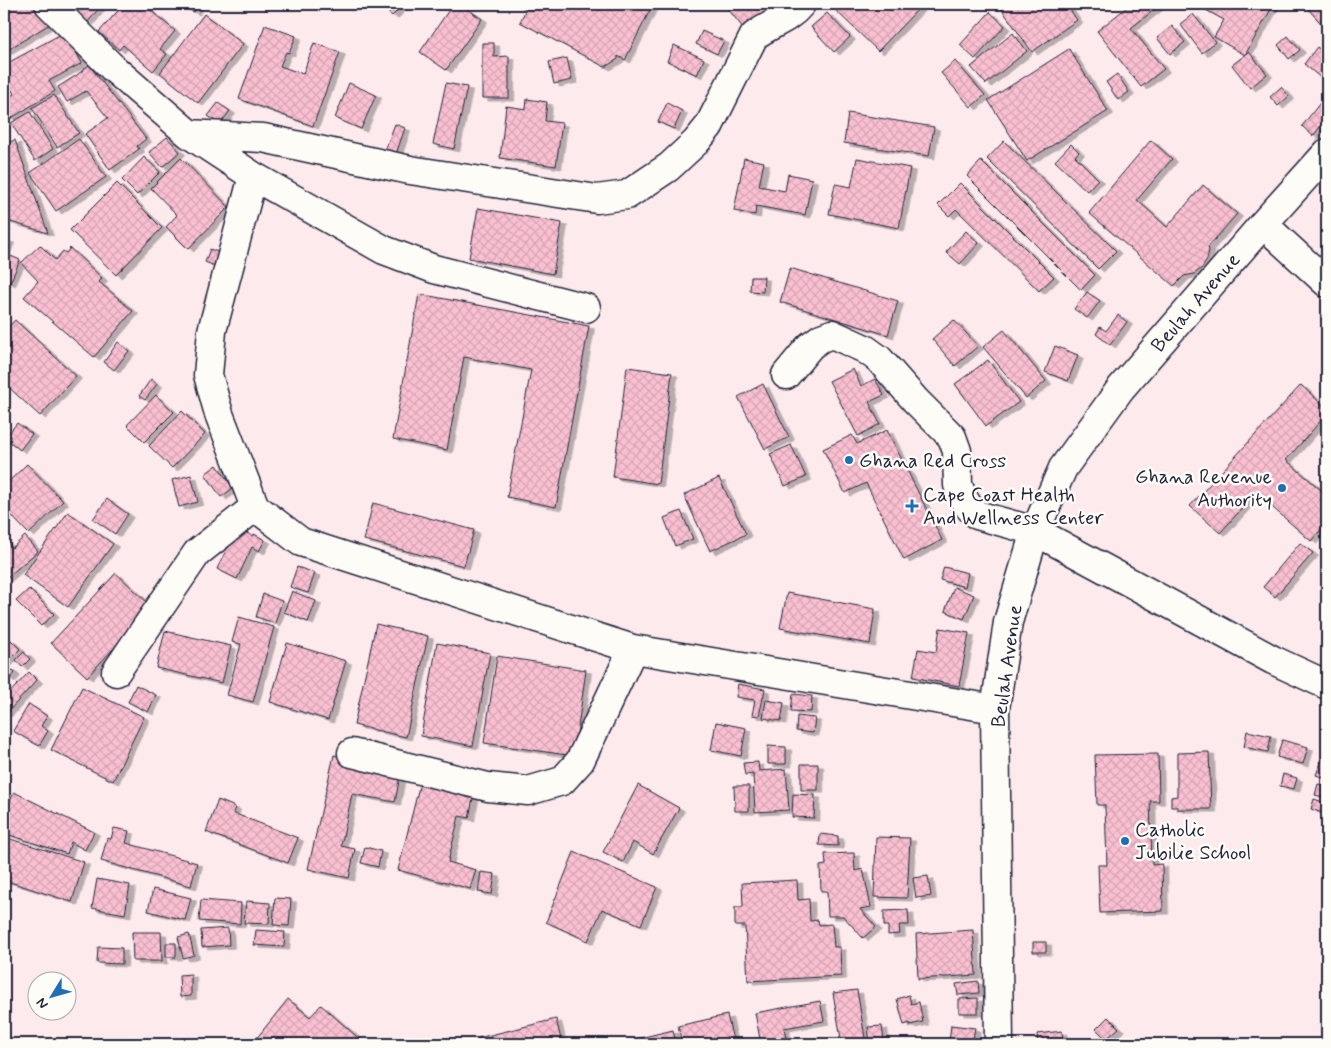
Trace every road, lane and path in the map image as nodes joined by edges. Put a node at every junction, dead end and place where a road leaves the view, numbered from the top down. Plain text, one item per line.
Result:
1 (49, 4) edge
2 (801, 4) edge
3 (189, 134) junction
4 (1327, 153) edge
5 (253, 176) junction
6 (1263, 224) junction
7 (1327, 283) edge
8 (586, 308) dead end
9 (786, 375) dead end
10 (255, 507) junction
11 (1035, 531) junction
12 (633, 649) junction
13 (116, 672) dead end
14 (1327, 685) edge
15 (995, 709) junction
16 (352, 753) dead end
17 (999, 1044) edge

1 - 3 street
2 - 3 street
3 - 5 street
4 - 6 street, Beulah Avenue
5 - 8 street
5 - 10 street
6 - 7 street
6 - 11 street, Beulah Avenue
9 - 11 street
10 - 12 street
10 - 13 street
11 - 14 street
11 - 15 street, Beulah Avenue
12 - 15 street
12 - 16 street
15 - 17 street, Beulah Avenue

